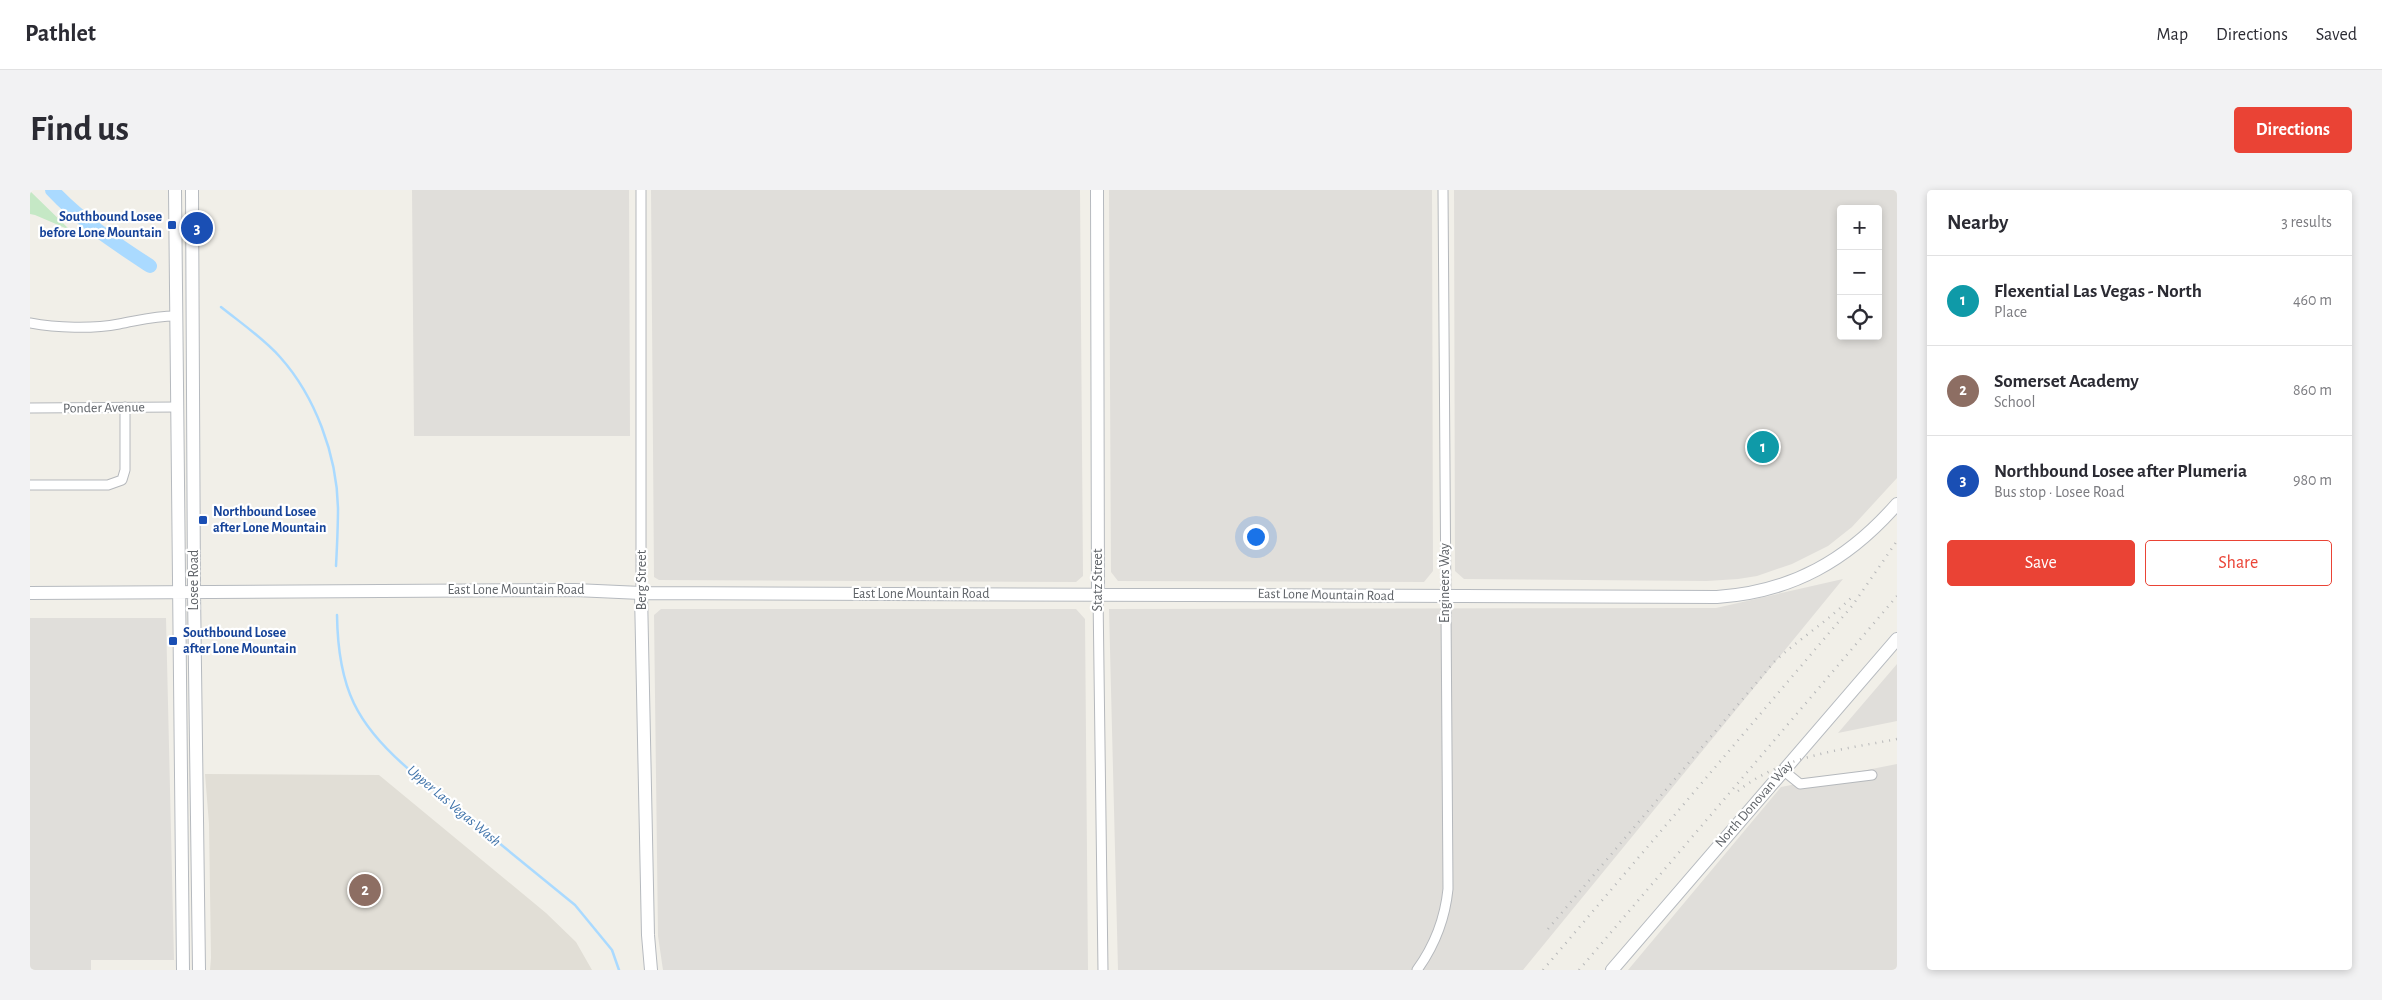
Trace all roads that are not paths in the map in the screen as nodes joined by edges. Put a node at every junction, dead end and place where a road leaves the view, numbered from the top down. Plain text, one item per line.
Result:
1 (175, 190) edge
2 (192, 190) edge
3 (641, 190) edge
4 (1097, 190) edge
5 (1444, 190) edge
6 (176, 316) junction
7 (30, 323) edge
8 (193, 362) junction
9 (178, 407) junction
10 (30, 408) edge
11 (125, 408) junction
12 (30, 485) edge
13 (1897, 504) edge
14 (179, 592) junction
15 (194, 592) junction
16 (30, 593) edge
17 (641, 593) junction
18 (1098, 594) junction
19 (1444, 597) junction
20 (1897, 639) edge
21 (181, 742) junction
22 (1784, 771) junction
23 (1872, 776) dead end
24 (182, 807) junction
25 (197, 812) junction
26 (198, 868) junction
27 (183, 970) edge
28 (199, 970) edge
29 (651, 970) edge
30 (1103, 970) edge
31 (1417, 970) edge
32 (1612, 970) edge

1 - 6 street, Losee Road
2 - 8 street, Losee Road
3 - 17 street, Berg Street
4 - 18 street, Statz Street
5 - 19 street, Engineers Way
6 - 7 street
6 - 8 street
6 - 9 street, Losee Road
8 - 15 street, Losee Road
9 - 11 street, Ponder Avenue
9 - 14 street, Losee Road
10 - 11 street, Ponder Avenue
11 - 12 street
13 - 19 street, East Lone Mountain Road
14 - 15 street, East Lone Mountain Road
14 - 16 street, East Lone Mountain Road
14 - 21 street, Losee Road
15 - 17 street, East Lone Mountain Road
15 - 25 street, Losee Road
17 - 18 street, East Lone Mountain Road
17 - 29 street, Berg Street
18 - 19 street, East Lone Mountain Road
18 - 30 street, Statz Street
19 - 31 street, Engineers Way
20 - 22 street, North Donovan Way
21 - 24 street, Losee Road
21 - 25 street
22 - 23 street
22 - 32 street, North Donovan Way
24 - 26 street
24 - 27 street, Losee Road
25 - 26 street, Losee Road
26 - 28 street, Losee Road

